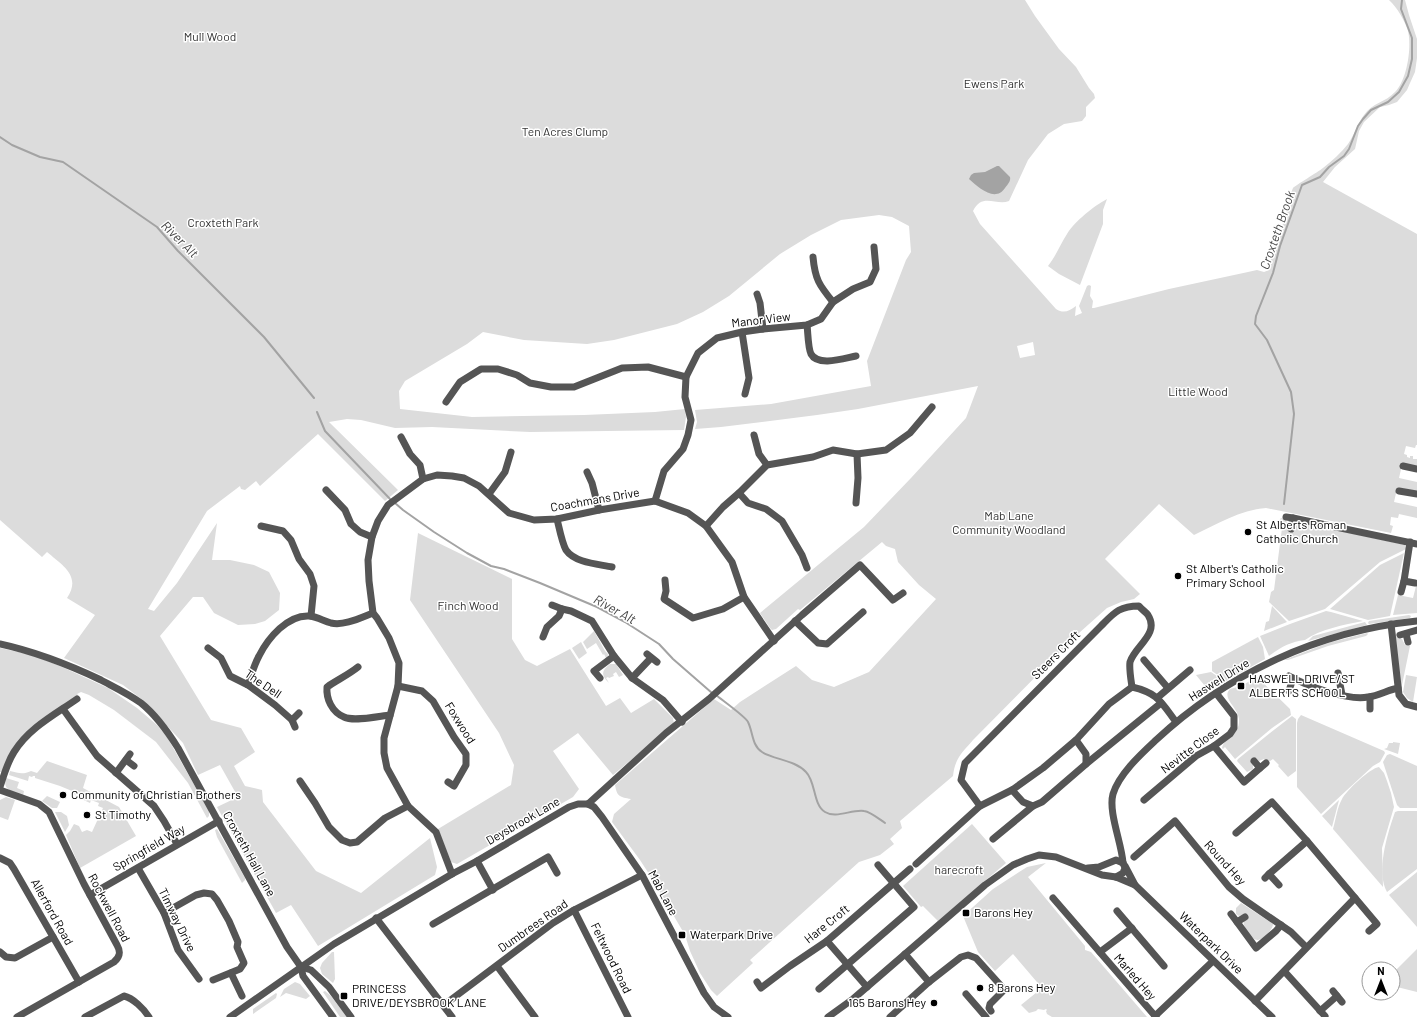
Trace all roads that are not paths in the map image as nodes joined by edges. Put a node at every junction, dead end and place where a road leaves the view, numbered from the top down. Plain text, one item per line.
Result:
1 (874, 247) dead end
2 (813, 257) dead end
3 (757, 294) dead end
4 (833, 302) junction
5 (807, 325) junction
6 (763, 329) junction
7 (742, 332) junction
8 (856, 356) dead end
9 (686, 377) junction
10 (745, 394) dead end
11 (446, 402) dead end
12 (932, 407) dead end
13 (754, 435) dead end
14 (400, 437) dead end
15 (511, 452) dead end
16 (857, 454) junction
17 (767, 465) junction
18 (1403, 466) dead end
19 (1417, 469) edge
20 (587, 472) dead end
21 (424, 479) junction
22 (326, 490) dead end
23 (1399, 491) dead end
24 (739, 493) junction
25 (489, 494) junction
26 (1417, 494) edge
27 (655, 501) junction
28 (856, 503) dead end
29 (599, 510) junction
30 (557, 519) junction
31 (261, 526) dead end
32 (706, 526) junction
33 (1291, 529) dead end
34 (372, 537) junction
35 (1414, 543) edge
36 (612, 567) dead end
37 (807, 568) dead end
38 (665, 580) dead end
39 (1404, 581) junction
40 (1415, 584) dead end
41 (1402, 592) dead end
42 (903, 593) dead end
43 (744, 597) junction
44 (552, 605) dead end
45 (562, 609) junction
46 (863, 612) dead end
47 (373, 613) junction
48 (311, 616) junction
49 (796, 621) junction
50 (1417, 621) edge
51 (1391, 624) junction
52 (1417, 630) edge
53 (543, 637) dead end
54 (774, 641) junction
55 (1408, 642) dead end
56 (0, 644) edge
57 (208, 648) dead end
58 (614, 656) junction
59 (652, 658) dead end
60 (1144, 660) dead end
61 (358, 667) dead end
62 (1190, 670) dead end
63 (1338, 673) dead end
64 (600, 678) dead end
65 (632, 678) junction
66 (248, 685) junction
67 (398, 686) junction
68 (1132, 687) junction
69 (1168, 688) junction
70 (1398, 688) junction
71 (1289, 691) dead end
72 (1216, 693) junction
73 (1342, 695) junction
74 (1370, 697) junction
75 (77, 699) dead end
76 (1159, 701) junction
77 (1417, 707) edge
78 (63, 709) junction
79 (1370, 709) dead end
80 (300, 713) dead end
81 (390, 715) junction
82 (682, 722) junction
83 (1176, 722) junction
84 (1076, 740) junction
85 (1214, 746) junction
86 (130, 754) dead end
87 (126, 760) junction
88 (1254, 761) dead end
89 (1086, 764) junction
90 (134, 766) dead end
91 (116, 772) junction
92 (300, 781) dead end
93 (448, 782) dead end
94 (0, 787) edge
95 (0, 790) edge
96 (1012, 790) junction
97 (1144, 800) dead end
98 (588, 804) junction
99 (408, 806) junction
100 (980, 806) junction
101 (1033, 806) junction
102 (219, 821) junction
103 (1236, 833) dead end
104 (993, 839) dead end
105 (1307, 841) junction
106 (1119, 843) junction
107 (177, 844) junction
108 (1134, 857) dead end
109 (0, 858) edge
110 (476, 861) junction
111 (1111, 862) junction
112 (916, 864) dead end
113 (1123, 864) junction
114 (878, 865) dead end
115 (1086, 867) junction
116 (138, 868) junction
117 (910, 869) dead end
118 (558, 873) dead end
119 (452, 874) junction
120 (642, 875) junction
121 (1115, 876) junction
122 (893, 883) junction
123 (1136, 885) junction
124 (1279, 885) dead end
125 (493, 890) junction
126 (90, 894) junction
127 (1053, 898) dead end
128 (1355, 898) junction
129 (574, 910) junction
130 (1117, 911) dead end
131 (164, 913) junction
132 (1230, 914) dead end
133 (1245, 917) dead end
134 (376, 918) junction
135 (1237, 922) junction
136 (433, 924) dead end
137 (1281, 925) junction
138 (1132, 928) junction
139 (1369, 931) dead end
140 (53, 937) junction
141 (827, 941) junction
142 (1306, 947) junction
143 (1100, 952) junction
144 (0, 953) edge
145 (905, 954) junction
146 (1213, 960) junction
147 (846, 964) junction
148 (497, 966) junction
149 (1164, 966) dead end
150 (301, 967) junction
151 (1285, 972) junction
152 (231, 973) junction
153 (199, 979) dead end
154 (213, 980) dead end
155 (78, 982) junction
156 (757, 982) dead end
157 (929, 982) junction
158 (328, 987) junction
159 (867, 987) junction
160 (819, 989) dead end
161 (316, 994) junction
162 (966, 994) dead end
163 (242, 996) dead end
164 (1337, 997) dead end
165 (1256, 1001) junction
166 (444, 1005) junction
167 (1323, 1014) edge
168 (985, 1015) edge
169 (723, 1016) edge
170 (1155, 1016) edge
171 (17, 1017) edge
172 (85, 1017) edge
173 (149, 1017) edge
174 (230, 1017) edge
175 (333, 1017) edge
176 (351, 1017) edge
177 (452, 1017) edge
178 (535, 1017) edge
179 (628, 1017) edge
180 (828, 1017) edge
181 (890, 1017) edge
182 (1272, 1017) edge

1 - 4 street, Manor View
2 - 4 street
3 - 6 street
4 - 5 street, Manor View
5 - 6 street, Manor View
5 - 8 street
6 - 7 street, Manor View
7 - 9 street, Manor View
7 - 10 street
9 - 11 street
9 - 27 street, Manor View
12 - 16 street
13 - 17 street
14 - 21 street
15 - 25 street
16 - 17 street
16 - 28 street
17 - 24 street
18 - 19 street
20 - 29 street
21 - 25 street, Coachmans Drive
21 - 34 street, Coachmans Drive
22 - 34 street
23 - 26 street
24 - 32 street
24 - 37 street
25 - 30 street, Coachmans Drive
27 - 29 street, Coachmans Drive
27 - 32 street, Coachmans Drive
29 - 30 street, Coachmans Drive
30 - 36 street
31 - 48 street
32 - 43 street, Coachmans Drive
33 - 35 street
34 - 47 street, Coachmans Drive
35 - 39 street
38 - 43 street
39 - 40 street
39 - 41 street
42 - 49 street
43 - 54 street, Coachmans Drive
44 - 45 street
45 - 53 street
45 - 58 street
46 - 49 street
47 - 48 street
47 - 67 street, Coachmans Drive
48 - 66 street
49 - 54 street
50 - 51 street, Haswell Drive
51 - 70 street
51 - 72 street, Haswell Drive
52 - 55 street
54 - 82 street
56 - 102 street, Croxteth Hall Lane
57 - 66 street, The Dell
58 - 64 street
58 - 65 street
59 - 65 street
60 - 69 street
61 - 81 street
62 - 69 street
63 - 73 street
65 - 82 street
66 - 80 street, The Dell
67 - 81 street, Coachmans Drive
67 - 93 street, Foxwood
68 - 76 street
68 - 84 street
68 - 100 street, Steers Croft
69 - 76 street
70 - 74 street
70 - 77 street
71 - 73 street
72 - 83 street, Haswell Drive
72 - 85 street, Nevitte Close
73 - 74 street
74 - 79 street
75 - 78 street
76 - 83 street
76 - 89 street
78 - 91 street
78 - 94 street
81 - 99 street, Coachmans Drive
82 - 98 street
83 - 106 street, Haswell Drive
84 - 89 street
84 - 96 street
85 - 88 street
85 - 97 street, Nevitte Close
86 - 87 street
87 - 90 street
87 - 91 street
89 - 101 street
91 - 107 street
92 - 99 street
95 - 126 street, Rockwell Road
96 - 100 street
96 - 101 street
98 - 110 street, Deysbrook Lane
98 - 120 street, Mab Lane
99 - 119 street, Coachmans Drive
100 - 112 street
101 - 104 street
102 - 107 street, Springfield Way
102 - 150 street, Croxteth Hall Lane
103 - 105 street
105 - 124 street
105 - 128 street
106 - 111 street
106 - 113 street, Haswell Drive
107 - 116 street, Springfield Way
108 - 137 street, Round Hey
109 - 140 street, Allerford Road
110 - 119 street, Deysbrook Lane
110 - 125 street
111 - 113 street, Waterpark Drive
111 - 115 street, Waterpark Drive
111 - 121 street
113 - 121 street
113 - 123 street, Waterpark Drive
114 - 122 street
115 - 121 street, Waterpark Drive
115 - 145 street, Waterpark Drive
116 - 126 street, Springfield Way
116 - 131 street, Timway Drive
117 - 122 street, Hare Croft
118 - 125 street
119 - 134 street, Deysbrook Lane
120 - 129 street, Dumbrees Road
120 - 169 street, Mab Lane
121 - 123 street, Waterpark Drive
122 - 141 street, Hare Croft
122 - 147 street
123 - 146 street, Waterpark Drive
125 - 136 street
126 - 155 street, Rockwell Road
127 - 143 street, Marled Hey
128 - 139 street
128 - 142 street
129 - 148 street, Dumbrees Road
129 - 179 street, Feltwood Road
130 - 138 street
131 - 152 street
131 - 153 street, Timway Drive
132 - 135 street
133 - 135 street
134 - 150 street, Deysbrook Lane
134 - 166 street
135 - 137 street
137 - 142 street, Round Hey
138 - 143 street, Marled Hey
138 - 149 street
140 - 144 street
140 - 155 street, Allerford Road
141 - 147 street
141 - 156 street, Hare Croft
142 - 151 street
143 - 170 street, Marled Hey
145 - 157 street
145 - 159 street, Waterpark Drive
146 - 165 street, Waterpark Drive
146 - 170 street, Marled Hey
147 - 159 street
147 - 160 street
148 - 166 street, Dumbrees Road
148 - 178 street
150 - 158 street
150 - 161 street, Croxteth Hall Lane
150 - 174 street, Deysbrook Lane
151 - 165 street
151 - 167 street
152 - 154 street
152 - 163 street
155 - 171 street, Rockwell Road
157 - 168 street
157 - 181 street
158 - 161 street
158 - 176 street
159 - 180 street, Waterpark Drive
161 - 175 street, Croxteth Hall Lane
162 - 168 street
164 - 167 street
165 - 182 street, Waterpark Drive
166 - 177 street
172 - 173 street

